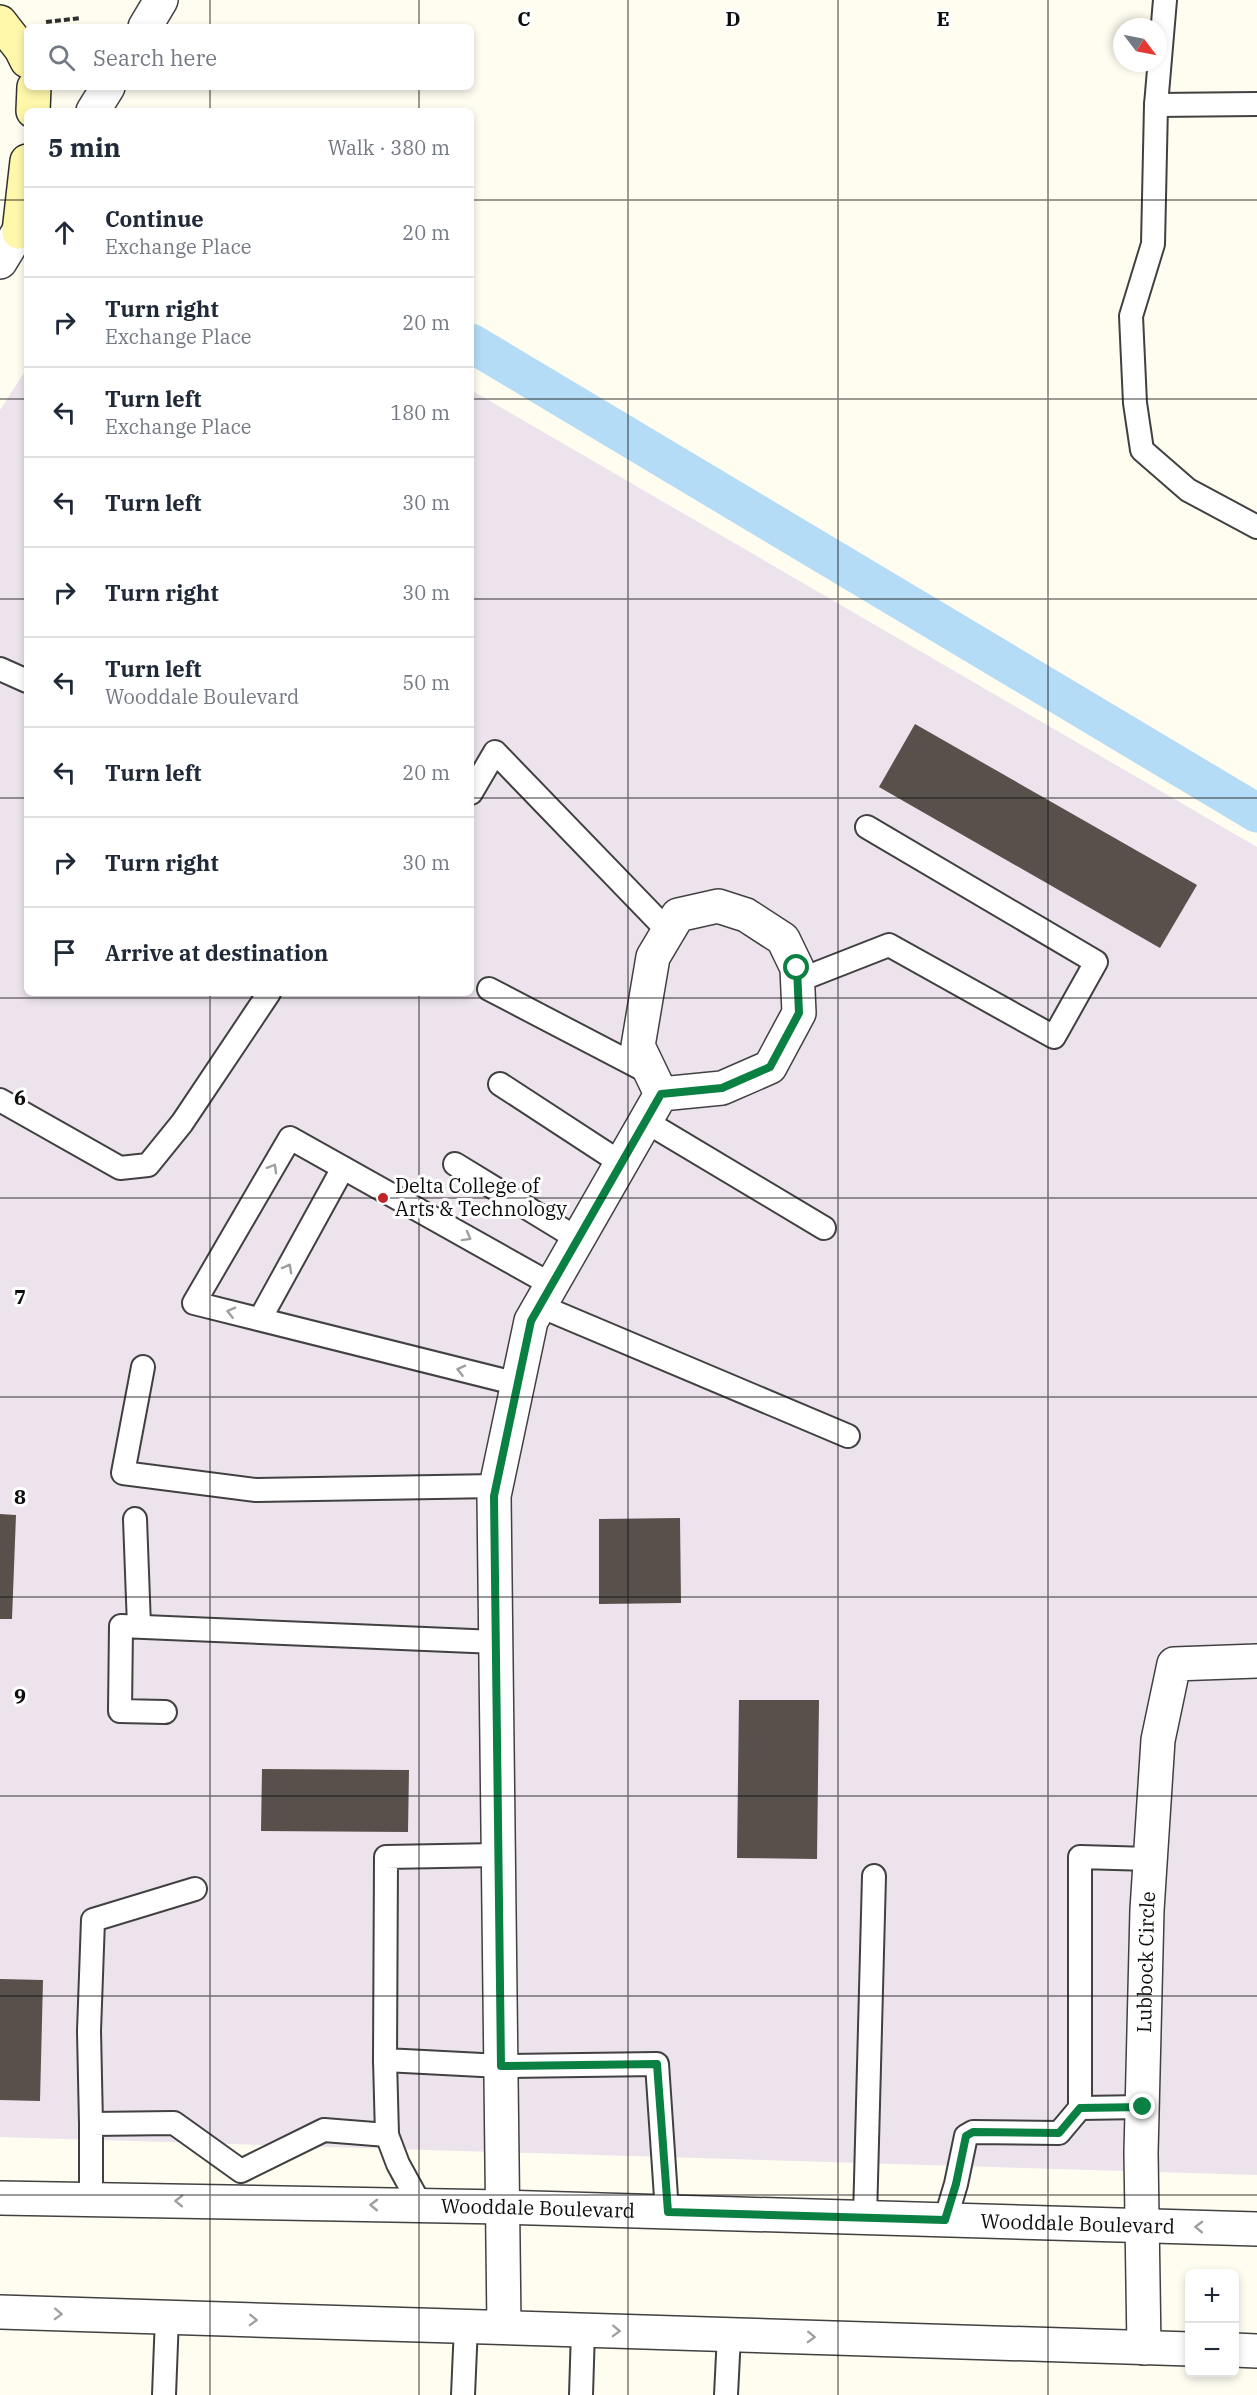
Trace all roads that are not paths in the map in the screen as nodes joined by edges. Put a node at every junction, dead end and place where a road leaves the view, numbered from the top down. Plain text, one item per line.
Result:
1 (161, 0) edge
2 (1165, 0) edge
3 (0, 22) edge
4 (147, 24) edge
5 (24, 55) edge
6 (34, 90) edge
7 (106, 90) edge
8 (1257, 104) edge
9 (1156, 105) junction
10 (33, 108) edge
11 (95, 108) edge
12 (24, 209) edge
13 (23, 225) edge
14 (0, 262) edge
15 (1257, 526) edge
16 (0, 669) edge
17 (24, 680) edge
18 (474, 788) edge
19 (867, 827) dead end
20 (668, 932) junction
21 (797, 981) junction
22 (489, 989) dead end
23 (266, 996) edge
24 (500, 1084) dead end
25 (652, 1096) junction
26 (0, 1100) edge
27 (621, 1163) junction
28 (455, 1164) dead end
29 (343, 1168) junction
30 (824, 1228) dead end
31 (578, 1239) junction
32 (546, 1295) junction
33 (260, 1319) junction
34 (143, 1367) dead end
35 (518, 1384) junction
36 (848, 1436) dead end
37 (496, 1486) junction
38 (135, 1519) dead end
39 (139, 1626) junction
40 (496, 1642) junction
41 (1257, 1661) edge
42 (165, 1712) dead end
43 (498, 1855) junction
44 (1150, 1859) junction
45 (874, 1876) dead end
46 (195, 1889) dead end
47 (385, 2060) junction
48 (501, 2066) junction
49 (1143, 2107) junction
50 (1080, 2108) junction
51 (91, 2124) junction
52 (387, 2135) junction
53 (239, 2186) junction
54 (0, 2198) edge
55 (91, 2200) junction
56 (421, 2206) junction
57 (502, 2207) junction
58 (668, 2212) junction
59 (865, 2218) junction
60 (945, 2220) junction
61 (1142, 2226) junction
62 (1257, 2229) edge
63 (0, 2312) edge
64 (167, 2317) junction
65 (466, 2326) junction
66 (504, 2327) junction
67 (583, 2330) junction
68 (729, 2335) junction
69 (1144, 2348) junction
70 (1185, 2349) edge
71 (1239, 2350) edge
72 (1257, 2350) edge
73 (164, 2395) edge
74 (464, 2395) edge
75 (581, 2395) edge
76 (726, 2395) edge

1 - 4 street
2 - 9 lane
3 - 5 main road
6 - 10 main road
7 - 11 street
8 - 9 lane
9 - 15 lane
12 - 13 main road
13 - 14 street
16 - 17 lane
18 - 20 lane
19 - 21 lane
20 - 21 street
20 - 25 street
21 - 25 street
22 - 25 lane
23 - 26 lane
24 - 27 lane
25 - 27 street
25 - 30 lane
27 - 31 street
28 - 31 lane
29 -> 32 lane
33 -> 29 lane
33 -> 29 lane
31 - 32 street
32 - 35 street
32 - 36 lane
35 -> 33 lane
34 - 37 lane
35 - 37 street
37 - 40 street
38 - 39 lane
39 - 40 lane
39 - 42 lane
40 - 43 street
41 - 44 street, Lubbock Circle
43 - 47 lane
43 - 48 street
44 - 49 street, Lubbock Circle
44 - 50 lane
45 - 59 lane
46 - 51 lane
47 - 48 lane
47 - 52 lane
48 - 57 street
48 - 58 lane
49 - 50 lane
49 - 61 street, Lubbock Circle
50 - 60 lane
51 - 53 lane
51 - 55 lane
52 - 53 lane
52 - 56 lane
53 -> 55 street, Wooddale Boulevard
56 -> 53 street, Wooddale Boulevard
54 - 55 street, Wooddale Boulevard
56 - 57 street, Wooddale Boulevard
57 - 58 street, Wooddale Boulevard
57 - 66 street
58 - 59 street, Wooddale Boulevard
59 - 60 street, Wooddale Boulevard
60 - 61 street, Wooddale Boulevard
62 -> 61 street, Wooddale Boulevard
61 - 69 street, Lubbock Circle
63 -> 64 street
64 -> 65 street
64 - 73 lane
65 - 66 street
65 - 74 lane
66 - 67 street
67 -> 68 street
67 - 75 lane
68 -> 69 street
68 - 76 lane
69 - 70 street
71 - 72 street

